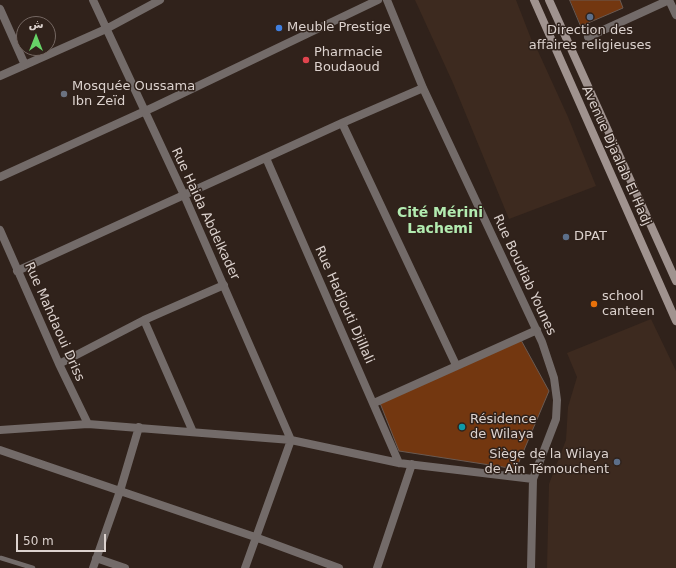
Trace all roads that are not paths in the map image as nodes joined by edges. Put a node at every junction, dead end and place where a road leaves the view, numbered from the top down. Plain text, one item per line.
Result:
1 (93, 0) edge
2 (160, 0) edge
3 (378, 0) edge
4 (387, 0) edge
5 (534, 0) edge
6 (550, 0) edge
7 (669, 0) edge
8 (0, 9) edge
9 (676, 15) edge
10 (106, 29) junction
11 (588, 37) dead end
12 (25, 65) junction
13 (0, 76) edge
14 (423, 88) junction
15 (144, 112) junction
16 (342, 123) junction
17 (266, 158) junction
18 (0, 177) edge
19 (184, 195) junction
20 (0, 230) edge
21 (17, 271) junction
22 (676, 281) edge
23 (224, 285) junction
24 (144, 320) junction
25 (676, 321) edge
26 (536, 330) junction
27 (59, 364) junction
28 (456, 365) junction
29 (374, 403) junction
30 (88, 424) junction
31 (140, 427) junction
32 (0, 430) edge
33 (193, 432) junction
34 (291, 440) junction
35 (0, 450) edge
36 (399, 462) junction
37 (412, 464) junction
38 (533, 478) junction
39 (120, 491) junction
40 (255, 537) junction
41 (1, 558) edge
42 (96, 558) junction
43 (18, 566) edge
44 (33, 568) edge
45 (93, 568) edge
46 (125, 568) edge
47 (245, 568) edge
48 (339, 568) edge
49 (377, 568) edge
50 (531, 568) edge

1 - 10 street, Rue Haida Abdelkader
2 - 10 street
3 - 15 street
4 - 14 street, Rue Boudiab Younes
5 - 25 main road, Avenue Djaalab El Hadj
6 - 22 main road
7 - 9 street
7 - 11 street
8 - 12 street
10 - 12 street
10 - 15 street, Rue Haida Abdelkader
12 - 13 street
14 - 16 street
14 - 26 street, Rue Boudiab Younes
15 - 18 street
15 - 19 street, Rue Haida Abdelkader
16 - 17 street
16 - 28 street
17 - 19 street
17 - 29 street, Rue Hadjouti Djillali
19 - 21 street
19 - 23 street, Rue Haida Abdelkader
20 - 21 street, Rue Mahdaoui Driss
21 - 27 street, Rue Mahdaoui Driss
23 - 24 street
23 - 34 street, Rue Haida Abdelkader
24 - 27 street
24 - 33 street
26 - 28 street
26 - 38 street, Rue Boudiab Younes
27 - 30 street, Rue Mahdaoui Driss
28 - 29 street
29 - 36 street, Rue Hadjouti Djillali
30 - 31 street
30 - 32 street
31 - 33 street
31 - 39 street
33 - 34 street
34 - 36 street
34 - 40 street
35 - 39 street
36 - 37 street
37 - 38 street
37 - 49 street
38 - 50 street
39 - 40 street
39 - 42 street
40 - 47 street
40 - 48 street
41 - 43 lane
42 - 45 street
42 - 46 street
43 - 44 lane

